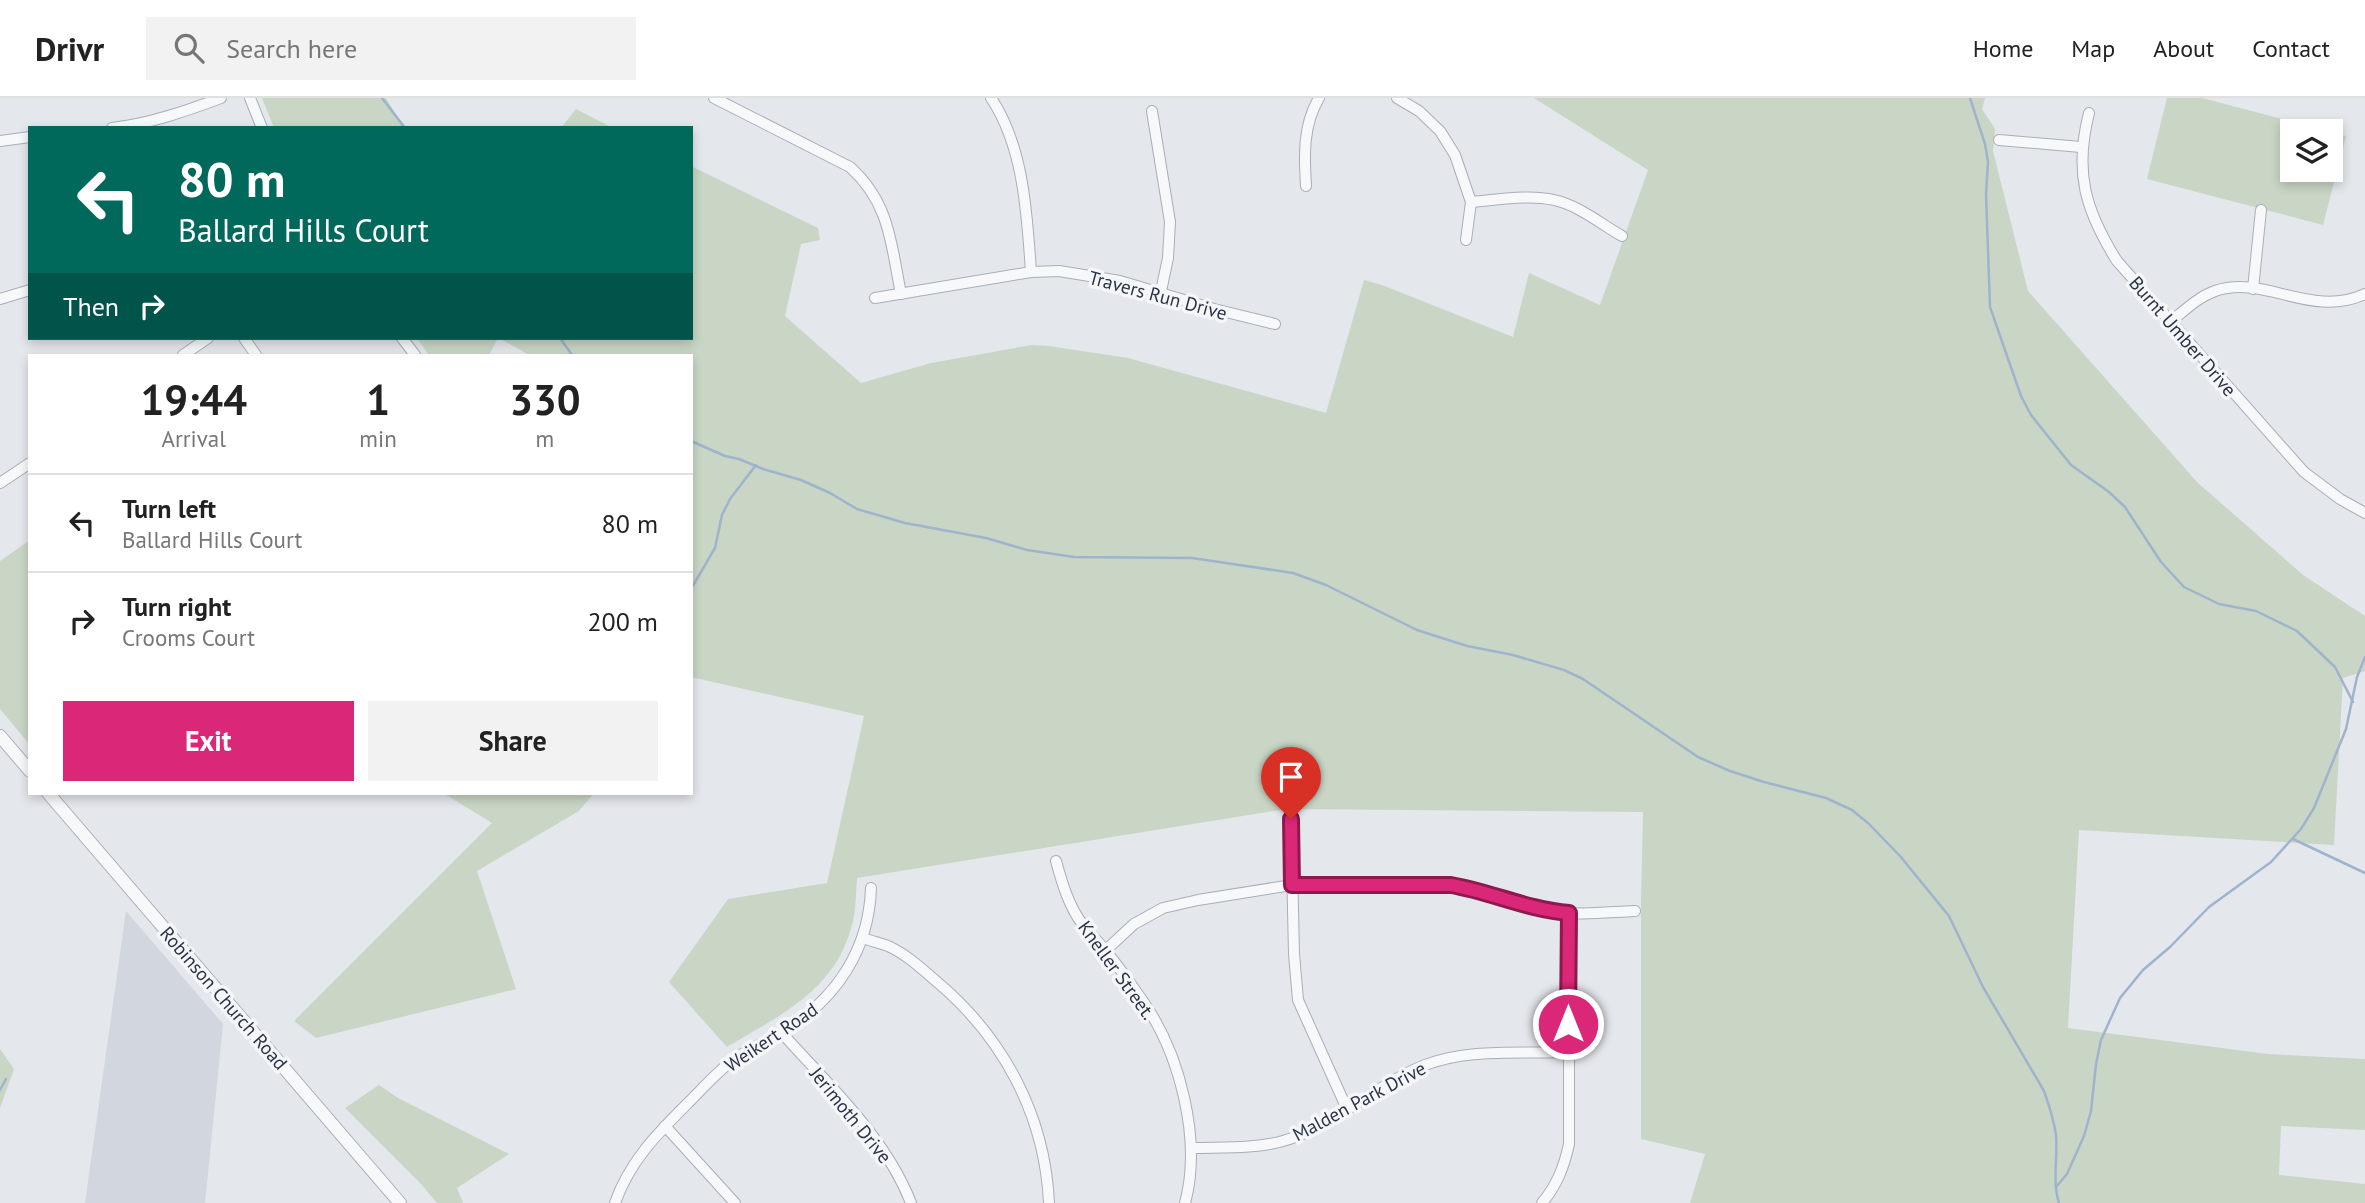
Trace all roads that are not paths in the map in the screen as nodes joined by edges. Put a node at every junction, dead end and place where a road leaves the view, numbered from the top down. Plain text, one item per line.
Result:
1 (221, 98) edge
2 (250, 98) edge
3 (714, 98) edge
4 (991, 98) edge
5 (1319, 98) edge
6 (1397, 98) edge
7 (1152, 111) dead end
8 (2089, 113) dead end
9 (131, 126) edge
10 (261, 126) edge
11 (28, 137) edge
12 (1999, 140) dead end
13 (0, 141) edge
14 (2081, 147) junction
15 (1307, 186) dead end
16 (1471, 202) junction
17 (2261, 210) dead end
18 (1622, 236) dead end
19 (1466, 240) dead end
20 (1031, 272) junction
21 (2252, 289) junction
22 (28, 291) edge
23 (1161, 292) junction
24 (901, 294) junction
25 (2365, 294) edge
26 (875, 298) dead end
27 (0, 299) edge
28 (2170, 322) junction
29 (1275, 324) dead end
30 (205, 340) edge
31 (184, 354) edge
32 (28, 464) edge
33 (0, 484) edge
34 (2365, 513) edge
35 (0, 736) edge
36 (28, 769) edge
37 (50, 795) edge
38 (1291, 819) dead end
39 (1056, 861) dead end
40 (1292, 885) junction
41 (871, 888) dead end
42 (1635, 911) dead end
43 (1569, 913) junction
44 (863, 938) junction
45 (1106, 950) junction
46 (782, 1032) junction
47 (1568, 1052) junction
48 (1347, 1109) junction
49 (665, 1126) junction
50 (1192, 1148) junction
51 (400, 1203) edge
52 (615, 1203) edge
53 (736, 1203) edge
54 (911, 1203) edge
55 (1049, 1203) edge
56 (1185, 1203) edge
57 (1542, 1203) edge

1 - 9 street
2 - 10 street
3 - 24 street
4 - 20 street
5 - 15 street
6 - 16 street
7 - 23 street
8 - 14 street, Burnt Umber Drive
11 - 13 street
12 - 14 street
14 - 28 street, Burnt Umber Drive
16 - 18 street
16 - 19 street
17 - 21 street
20 - 23 street, Travers Run Drive
20 - 24 street, Travers Run Drive
21 - 25 street
21 - 28 street
22 - 27 street
23 - 29 street, Travers Run Drive
24 - 26 street, Travers Run Drive
28 - 34 street, Burnt Umber Drive
30 - 31 street
32 - 33 street
35 - 36 street
37 - 51 street, Robinson Church Road
38 - 40 street
39 - 45 street, Kneller Street.
40 - 43 street
40 - 45 street
40 - 48 street
41 - 44 street, Weikert Road
42 - 43 street
43 - 47 street
44 - 46 street, Weikert Road
44 - 55 street
45 - 50 street, Kneller Street.
46 - 49 street, Weikert Road
46 - 54 street, Jerimoth Drive
47 - 48 street, Malden Park Drive
47 - 57 street
48 - 50 street, Malden Park Drive
49 - 52 street, Weikert Road
49 - 53 street
50 - 56 street, Kneller Street.

